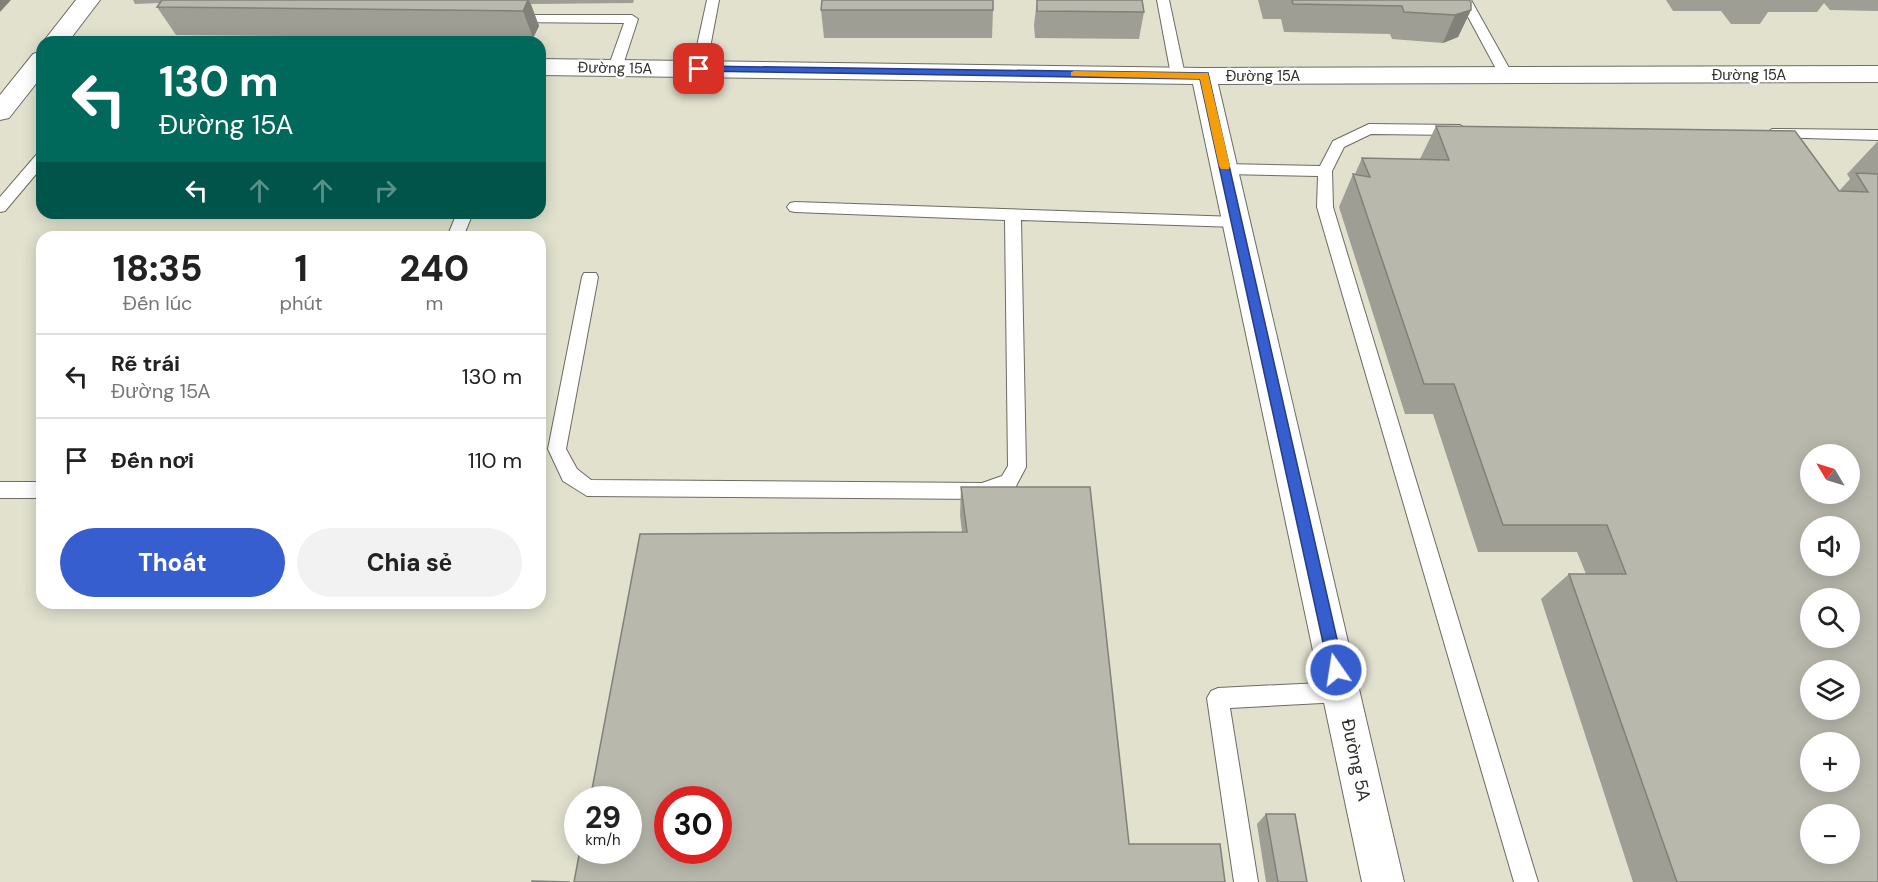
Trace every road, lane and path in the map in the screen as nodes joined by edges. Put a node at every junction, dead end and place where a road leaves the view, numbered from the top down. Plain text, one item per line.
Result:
1 (88, 0) edge
2 (713, 0) edge
3 (1163, 0) edge
4 (1465, 0) edge
5 (494, 19) edge
6 (60, 36) edge
7 (36, 66) edge
8 (546, 67) edge
9 (615, 68) junction
10 (699, 69) junction
11 (36, 70) edge
12 (0, 72) edge
13 (1878, 74) edge
14 (1191, 75) junction
15 (1506, 75) junction
16 (0, 112) edge
17 (1476, 130) edge
18 (1760, 133) edge
19 (1878, 135) edge
20 (36, 164) edge
21 (1225, 169) junction
22 (1325, 171) junction
23 (0, 207) edge
24 (795, 207) dead end
25 (1012, 214) junction
26 (1237, 222) junction
27 (590, 277) dead end
28 (0, 490) edge
29 (36, 490) edge
30 (1341, 692) junction
31 (1246, 882) edge
32 (1383, 882) edge
33 (1526, 882) edge

1 - 6 street
2 - 10 lane
3 - 14 lane
4 - 15 lane
5 - 9 lane
7 - 12 street
8 - 9 street, Đường 15A
9 - 10 street, Đường 15A
10 - 14 street, Đường 15A
11 - 16 street
13 - 15 street, Đường 15A
14 - 15 street, Đường 15A
14 - 21 street, Đường 5A
17 - 22 lane
18 - 19 lane
20 - 23 lane
21 - 22 lane
21 - 26 street, Đường 5A
22 - 33 lane
24 - 25 lane
25 - 26 lane
25 - 27 lane
26 - 30 street, Đường 5A
28 - 29 lane
30 - 31 lane
30 - 32 street, Đường 5A

